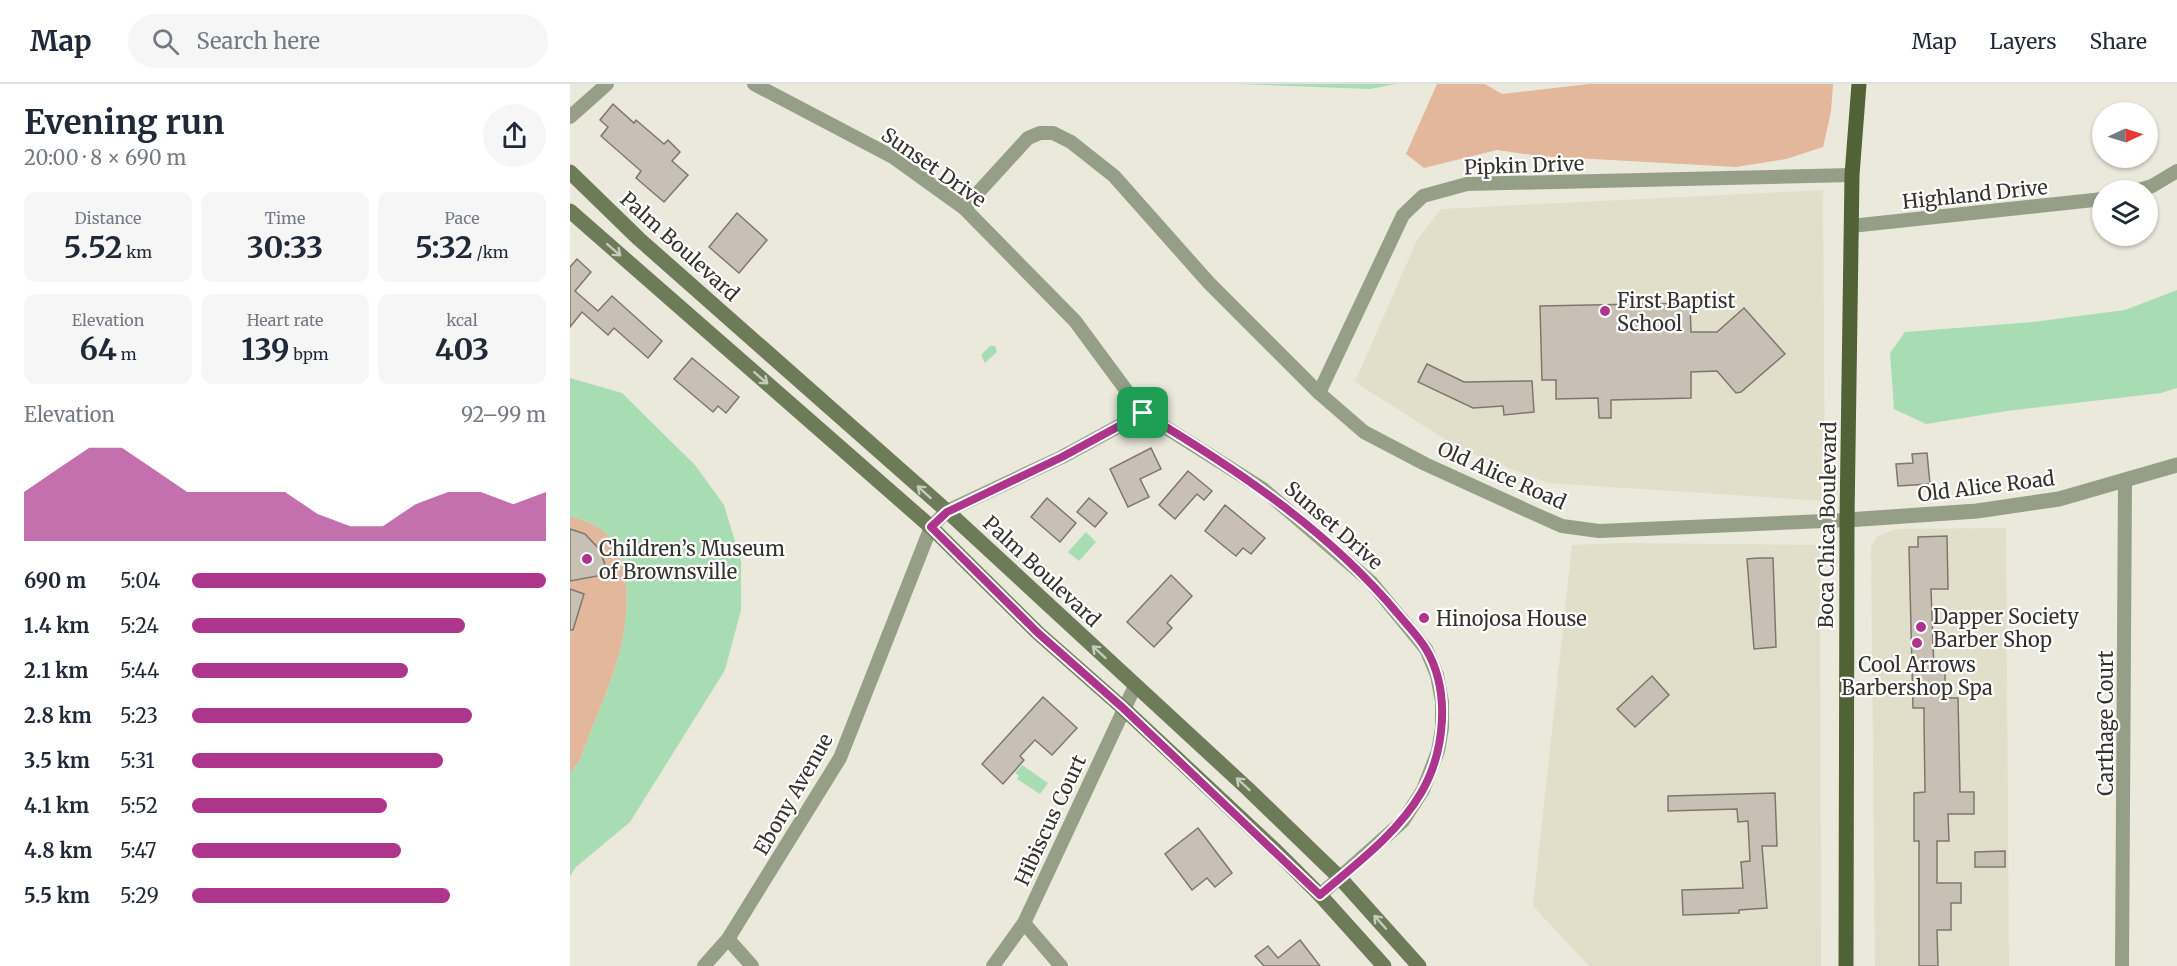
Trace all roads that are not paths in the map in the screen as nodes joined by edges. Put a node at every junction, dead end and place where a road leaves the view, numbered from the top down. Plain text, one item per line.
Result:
1 (607, 84) edge
2 (754, 84) edge
3 (1859, 84) edge
4 (570, 117) edge
5 (2177, 171) edge
6 (570, 172) edge
7 (1852, 175) junction
8 (2158, 182) edge
9 (2092, 201) edge
10 (964, 208) junction
11 (570, 211) edge
12 (1851, 226) junction
13 (1319, 393) junction
14 (1143, 413) junction
15 (2177, 465) edge
16 (2125, 481) junction
17 (947, 512) junction
18 (1847, 520) junction
19 (931, 527) junction
20 (1135, 686) junction
21 (1123, 708) junction
22 (1340, 878) junction
23 (1320, 895) junction
24 (1024, 923) junction
25 (728, 939) junction
26 (704, 966) edge
27 (752, 966) edge
28 (993, 966) edge
29 (1061, 966) edge
30 (1383, 966) edge
31 (1419, 966) edge
32 (1846, 966) edge
33 (2122, 966) edge

1 - 4 street
2 - 10 street, Sunset Drive
3 - 7 main road, Boca Chica Boulevard
5 - 8 street
17 -> 6 main road, Palm Boulevard
7 - 12 main road, Boca Chica Boulevard
7 - 13 street, Pipkin Drive
9 - 12 street, Highland Drive
10 - 13 street, Old Alice Road
10 - 14 street, Sunset Drive
11 -> 19 main road
12 - 18 main road, Boca Chica Boulevard
13 - 18 street, Old Alice Road
14 - 17 street
14 - 22 street, Sunset Drive
15 - 16 street, Old Alice Road
16 - 18 street, Old Alice Road
16 - 33 street, Carthage Court
17 - 19 street
20 -> 17 main road, Palm Boulevard
18 - 32 main road, Boca Chica Boulevard
19 - 21 main road
19 - 25 street, Ebony Avenue
20 - 21 street, Hibiscus Court
22 -> 20 main road, Palm Boulevard
21 - 23 main road
21 - 24 street, Hibiscus Court
22 - 23 street, Sunset Drive
31 -> 22 main road, Palm Boulevard
23 - 30 main road
24 - 28 street, Hibiscus Court
24 - 29 street
25 - 26 street, Ebony Avenue
25 - 27 street

